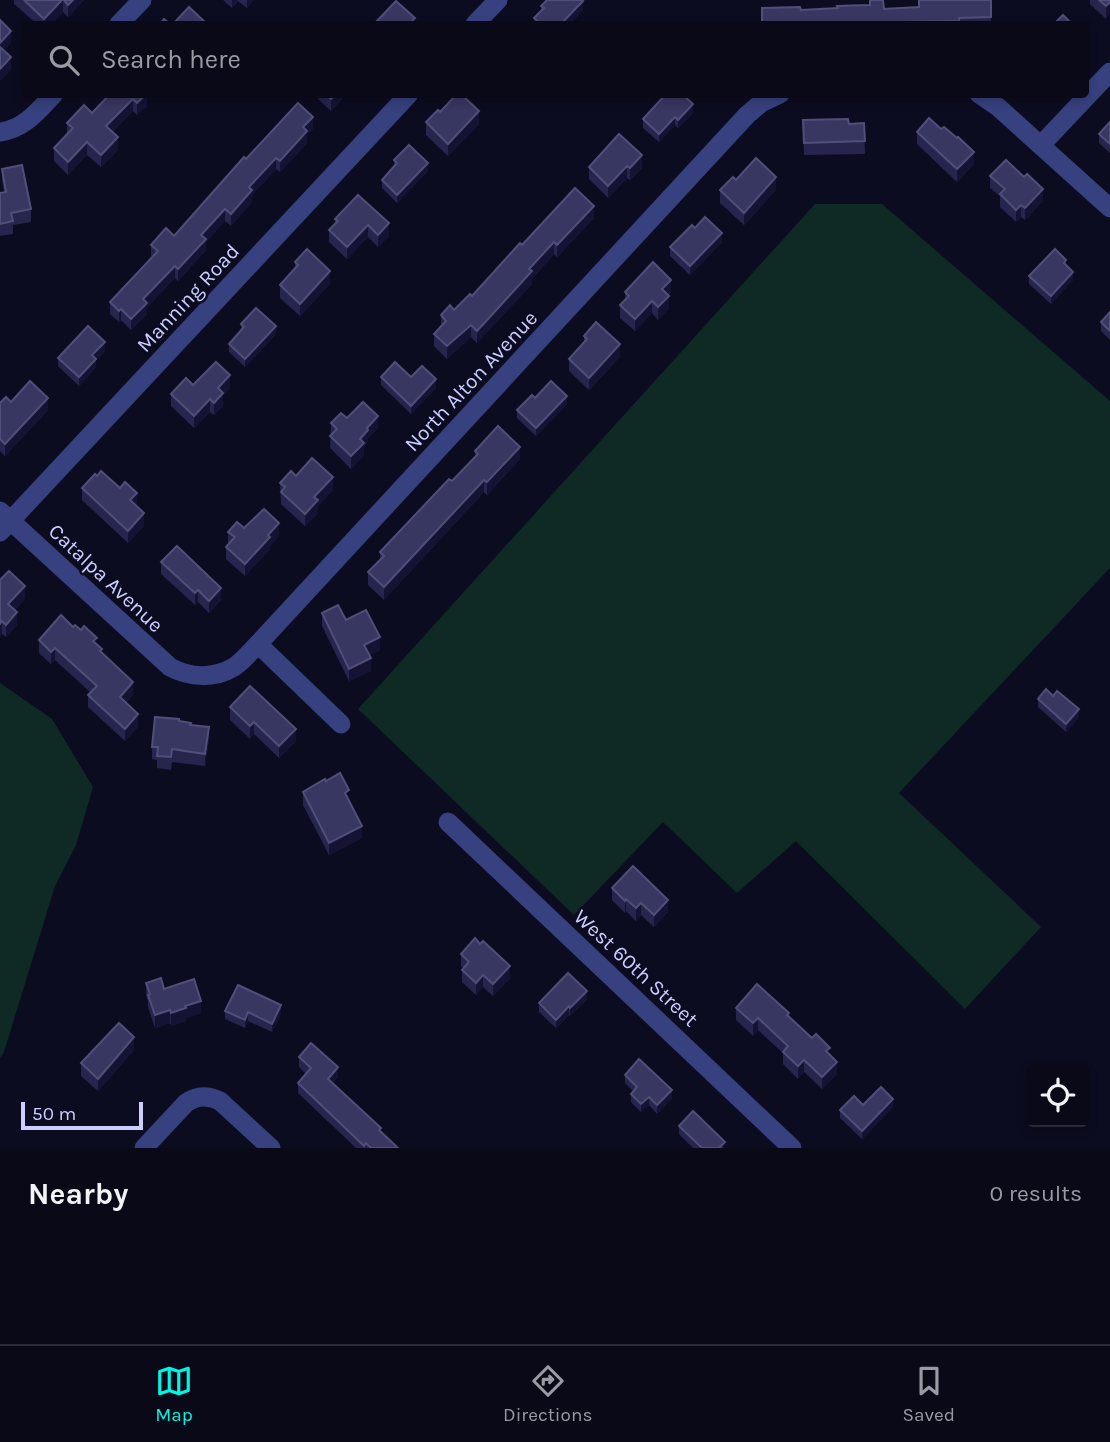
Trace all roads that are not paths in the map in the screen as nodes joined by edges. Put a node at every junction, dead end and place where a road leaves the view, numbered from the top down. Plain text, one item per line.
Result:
1 (142, 0) edge
2 (498, 0) edge
3 (122, 21) edge
4 (478, 21) edge
5 (1110, 72) edge
6 (1089, 94) edge
7 (50, 98) edge
8 (406, 98) edge
9 (772, 98) edge
10 (985, 98) edge
11 (1085, 98) edge
12 (0, 132) edge
13 (1041, 145) junction
14 (1110, 208) edge
15 (3, 521) edge
16 (258, 644) junction
17 (185, 673) joint
18 (341, 724) dead end
19 (448, 822) dead end
20 (144, 1148) edge
21 (271, 1148) edge
22 (792, 1148) edge

1 - 3 street
2 - 4 street
5 - 6 street
7 - 12 street
8 - 15 street, Manning Road
9 - 16 street, North Alton Avenue
10 - 13 street
11 - 13 street
13 - 14 street
15 - 17 street, Catalpa Avenue
16 - 17 street, North Alton Avenue
16 - 18 street
19 - 22 street, West 60th Street
20 - 21 street

